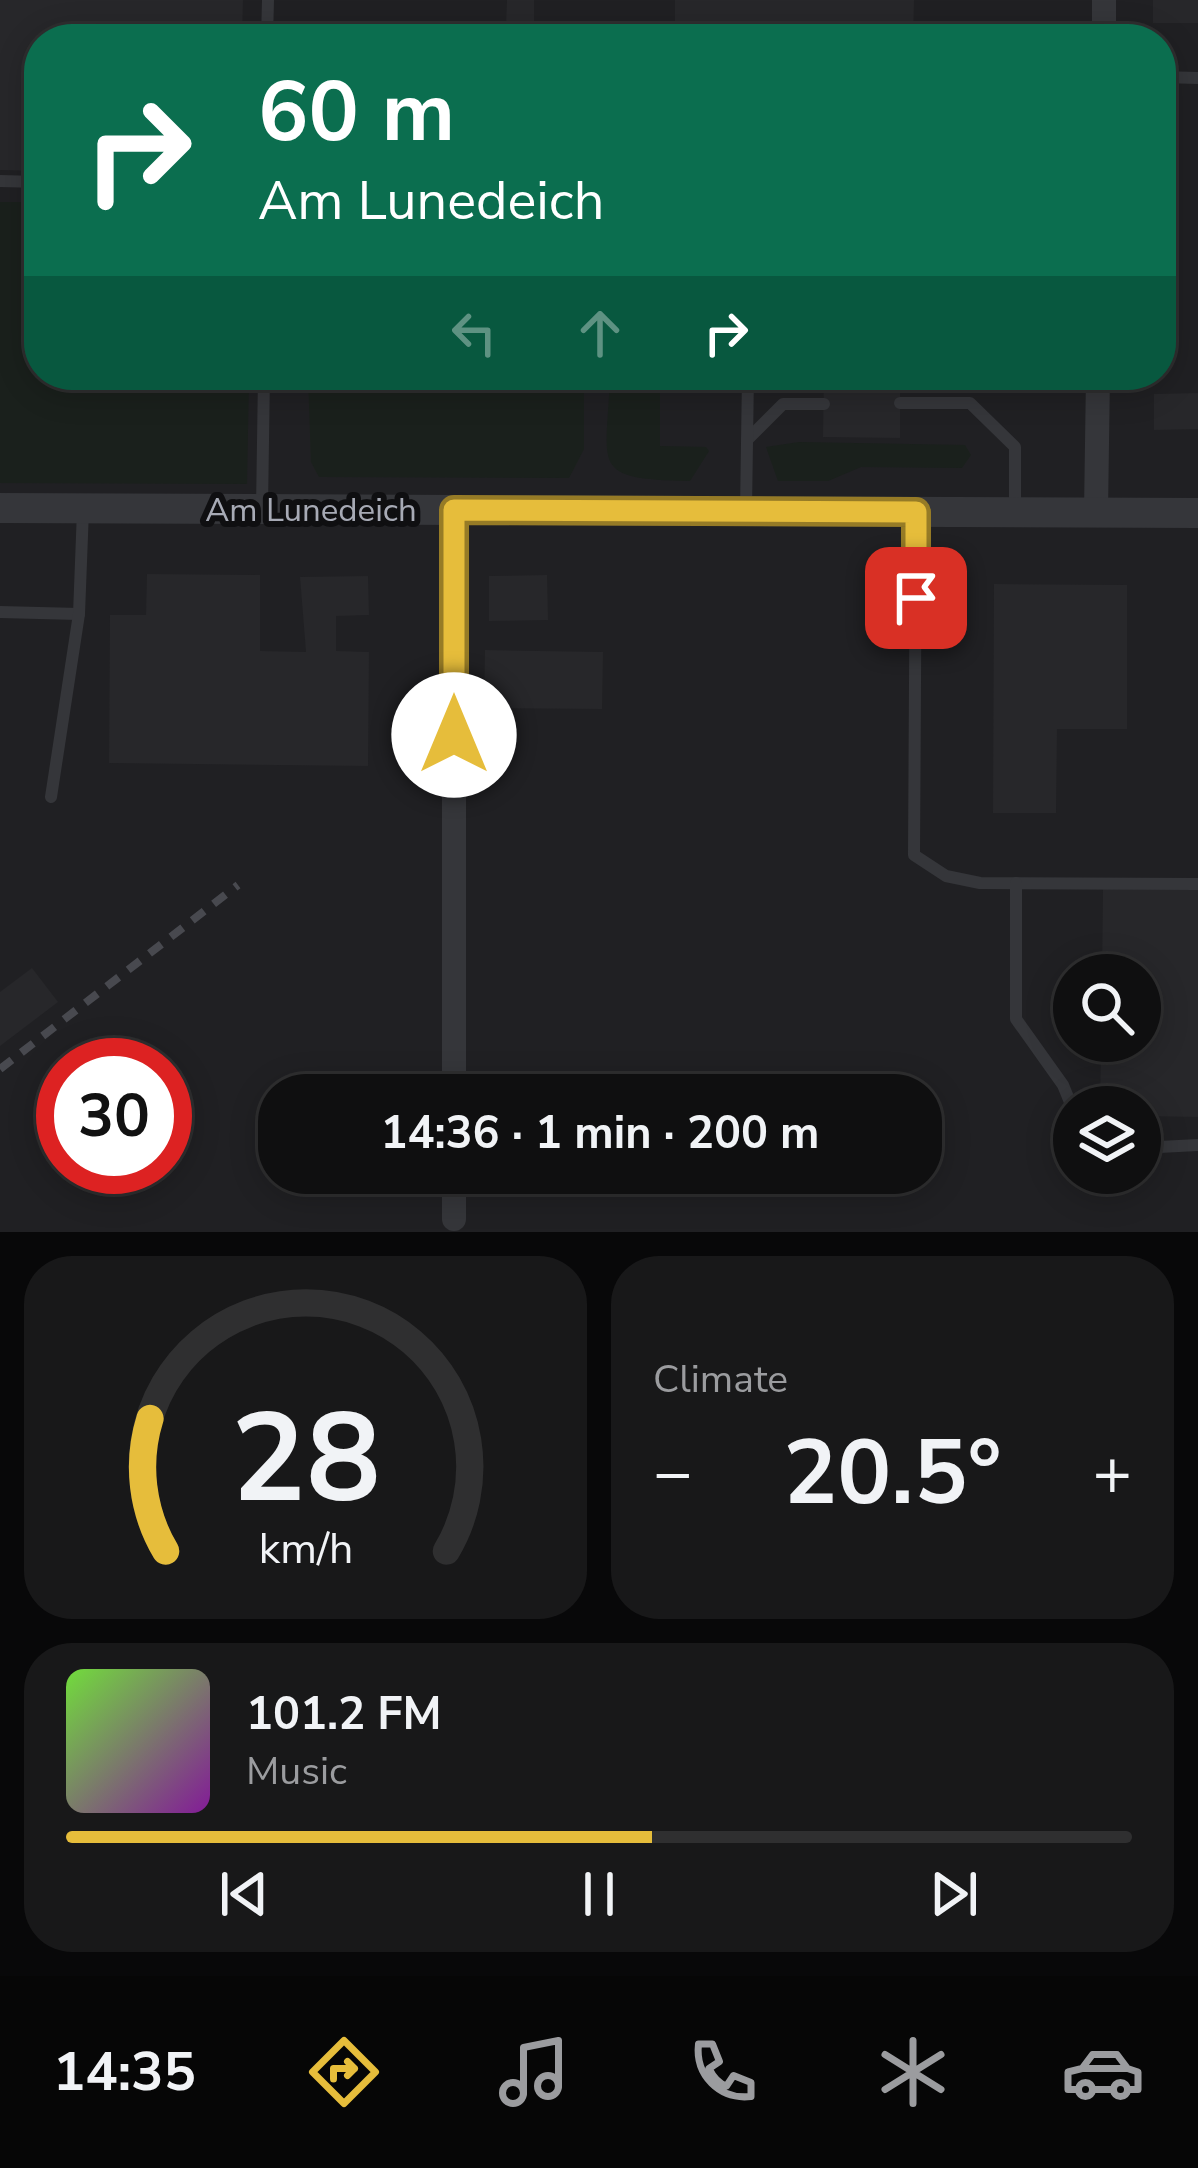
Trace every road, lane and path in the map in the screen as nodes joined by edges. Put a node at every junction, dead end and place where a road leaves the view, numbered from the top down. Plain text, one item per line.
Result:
1 (264, 390) edge
2 (748, 390) edge
3 (1098, 390) edge
4 (824, 404) dead end
5 (900, 404) dead end
6 (747, 440) junction
7 (0, 508) edge
8 (83, 509) junction
9 (262, 509) junction
10 (454, 510) junction
11 (746, 511) junction
12 (916, 512) junction
13 (1015, 512) junction
14 (1096, 512) junction
15 (1198, 513) edge
16 (0, 613) edge
17 (79, 614) junction
18 (51, 797) dead end
19 (1016, 883) junction
20 (1198, 884) edge
21 (454, 1074) edge
22 (1064, 1086) edge
23 (1198, 1145) edge
24 (1161, 1147) edge
25 (454, 1194) edge
26 (454, 1220) dead end

1 - 9 lane
2 - 6 lane
3 - 14 street
4 - 6 lane
5 - 13 lane
6 - 11 lane
7 - 8 street, Am Lunedeich
8 - 9 street, Am Lunedeich
8 - 17 lane
9 - 10 street, Am Lunedeich
10 - 11 street, Am Lunedeich
10 - 21 street
11 - 12 street, Am Lunedeich
12 - 13 street, Am Lunedeich
12 - 19 lane
13 - 14 street, Am Lunedeich
14 - 15 street, Am Lunedeich
16 - 17 lane
17 - 18 lane
19 - 20 lane
19 - 22 lane
23 - 24 lane
25 - 26 street

